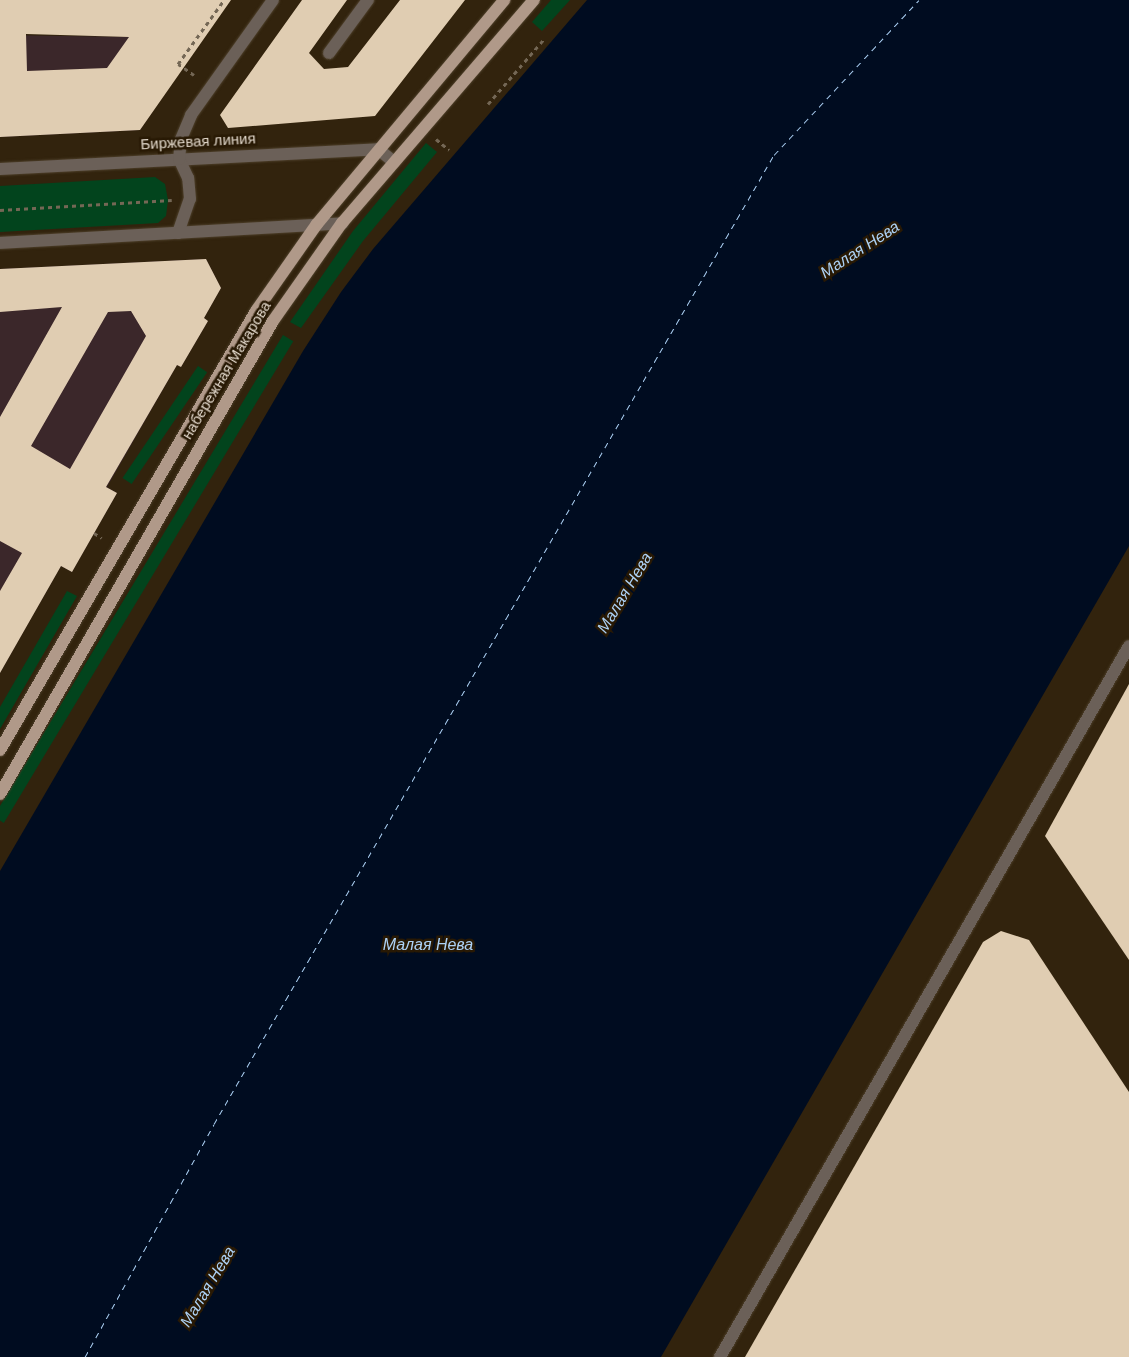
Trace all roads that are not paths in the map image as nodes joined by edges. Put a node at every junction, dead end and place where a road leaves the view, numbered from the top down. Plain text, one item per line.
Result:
1 (273, 0) edge
2 (368, 0) edge
3 (504, 0) edge
4 (534, 0) edge
5 (330, 53) dead end
6 (378, 149) junction
7 (179, 159) junction
8 (394, 162) junction
9 (0, 169) edge
10 (342, 223) junction
11 (317, 224) junction
12 (178, 233) junction
13 (0, 243) edge
14 (1129, 646) edge
15 (0, 750) edge
16 (0, 794) edge
17 (720, 1357) edge

1 - 7 street
2 - 5 street
3 - 6 main road, набережная Макарова
4 - 8 main road, набережная Макарова
6 - 7 street, Биржевая линия
6 - 8 street
6 - 11 main road, набережная Макарова
7 - 9 street, Биржевая линия
7 - 12 street
8 - 10 main road, набережная Макарова
10 - 11 street
10 - 16 main road, набережная Макарова
11 - 12 street
11 - 15 main road, набережная Макарова
12 - 13 street
14 - 17 street

